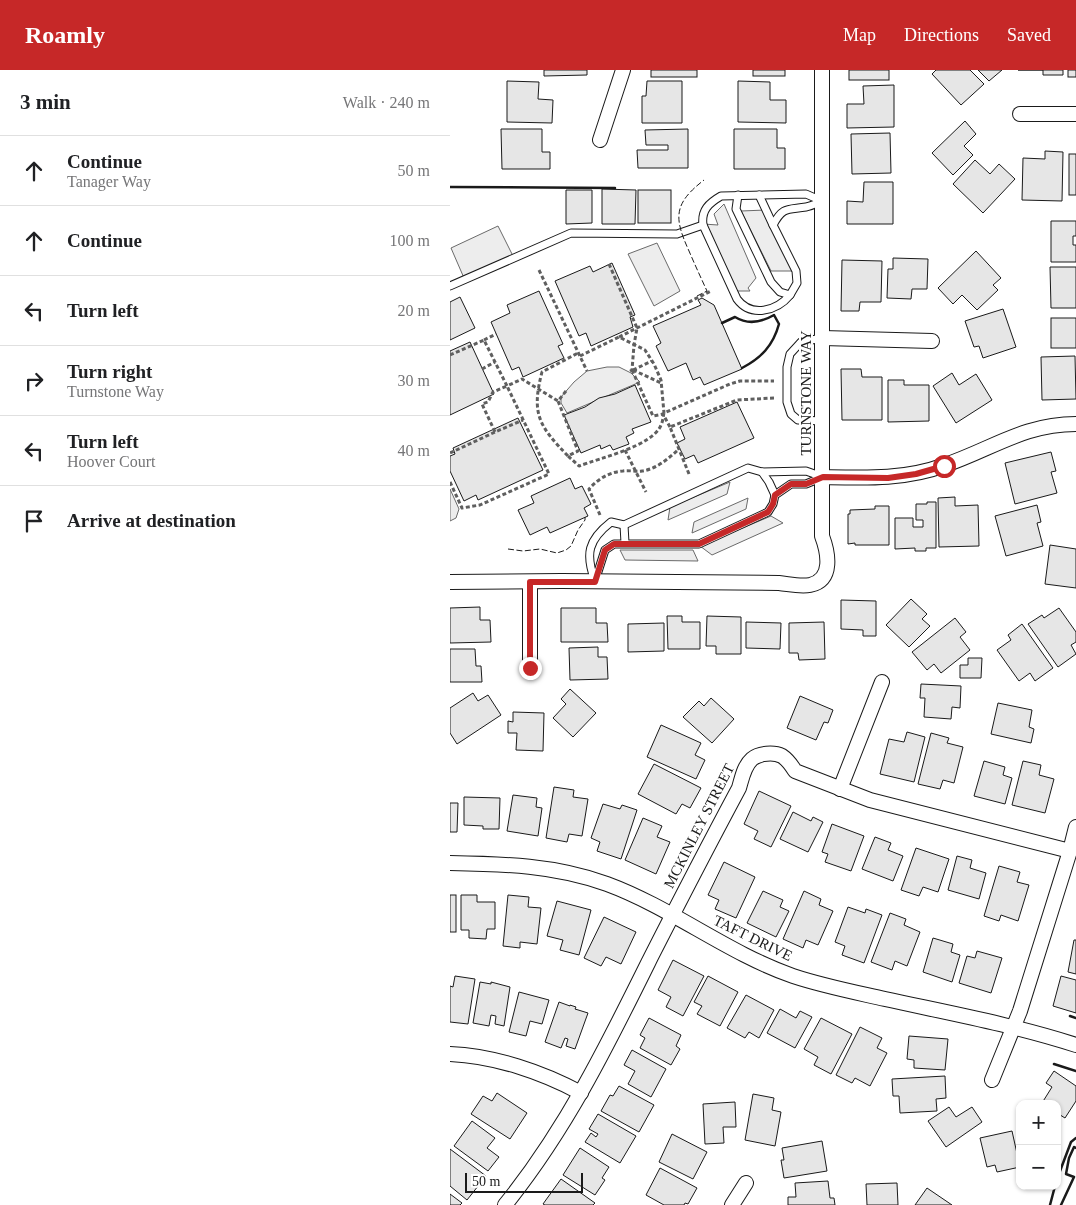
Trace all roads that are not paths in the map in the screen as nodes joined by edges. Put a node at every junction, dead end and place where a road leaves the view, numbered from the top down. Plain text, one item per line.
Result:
1 (623, 70) edge
2 (822, 70) edge
3 (1020, 114) dead end
4 (1076, 114) edge
5 (600, 140) dead end
6 (738, 195) junction
7 (759, 195) junction
8 (822, 201) junction
9 (703, 225) junction
10 (773, 225) junction
11 (450, 286) edge
12 (790, 295) junction
13 (823, 338) junction
14 (932, 341) dead end
15 (823, 421) junction
16 (1076, 424) edge
17 (762, 472) junction
18 (823, 477) junction
19 (775, 495) junction
20 (624, 525) junction
21 (624, 543) junction
22 (450, 582) edge
23 (530, 582) junction
24 (595, 582) junction
25 (530, 668) dead end
26 (882, 682) dead end
27 (840, 789) junction
28 (1076, 827) edge
29 (1070, 851) junction
30 (450, 863) edge
31 (672, 915) junction
32 (1013, 1028) junction
33 (1076, 1045) edge
34 (450, 1054) edge
35 (992, 1080) dead end
36 (582, 1093) junction
37 (746, 1183) dead end
38 (505, 1205) edge
39 (732, 1205) edge

1 - 5 street
2 - 8 street, TURNSTONE WAY
3 - 4 street
6 - 7 lane
6 - 9 lane
6 - 12 lane
7 - 8 lane
7 - 10 lane
8 - 10 lane
8 - 13 street, TURNSTONE WAY
9 - 11 lane
9 - 12 lane
10 - 12 lane
13 - 14 street
13 - 15 street, TURNSTONE WAY
13 - 15 lane
15 - 18 street, TURNSTONE WAY
16 - 18 street
17 - 18 lane
17 - 19 lane
17 - 20 lane
18 - 19 lane
18 - 24 street, TURNSTONE WAY
19 - 21 lane
20 - 21 lane
20 - 24 lane
21 - 24 lane
22 - 23 street, TURNSTONE WAY
23 - 24 street, TURNSTONE WAY
23 - 25 street
26 - 27 street
27 - 29 street, MCKINLEY STREET
27 - 31 street, MCKINLEY STREET
28 - 29 street
29 - 32 street
30 - 31 street, TAFT DRIVE
31 - 32 street, TAFT DRIVE
31 - 36 street, MCKINLEY STREET
32 - 33 street, TAFT DRIVE
32 - 35 street
34 - 36 street
36 - 38 street, MCKINLEY STREET
37 - 39 street

